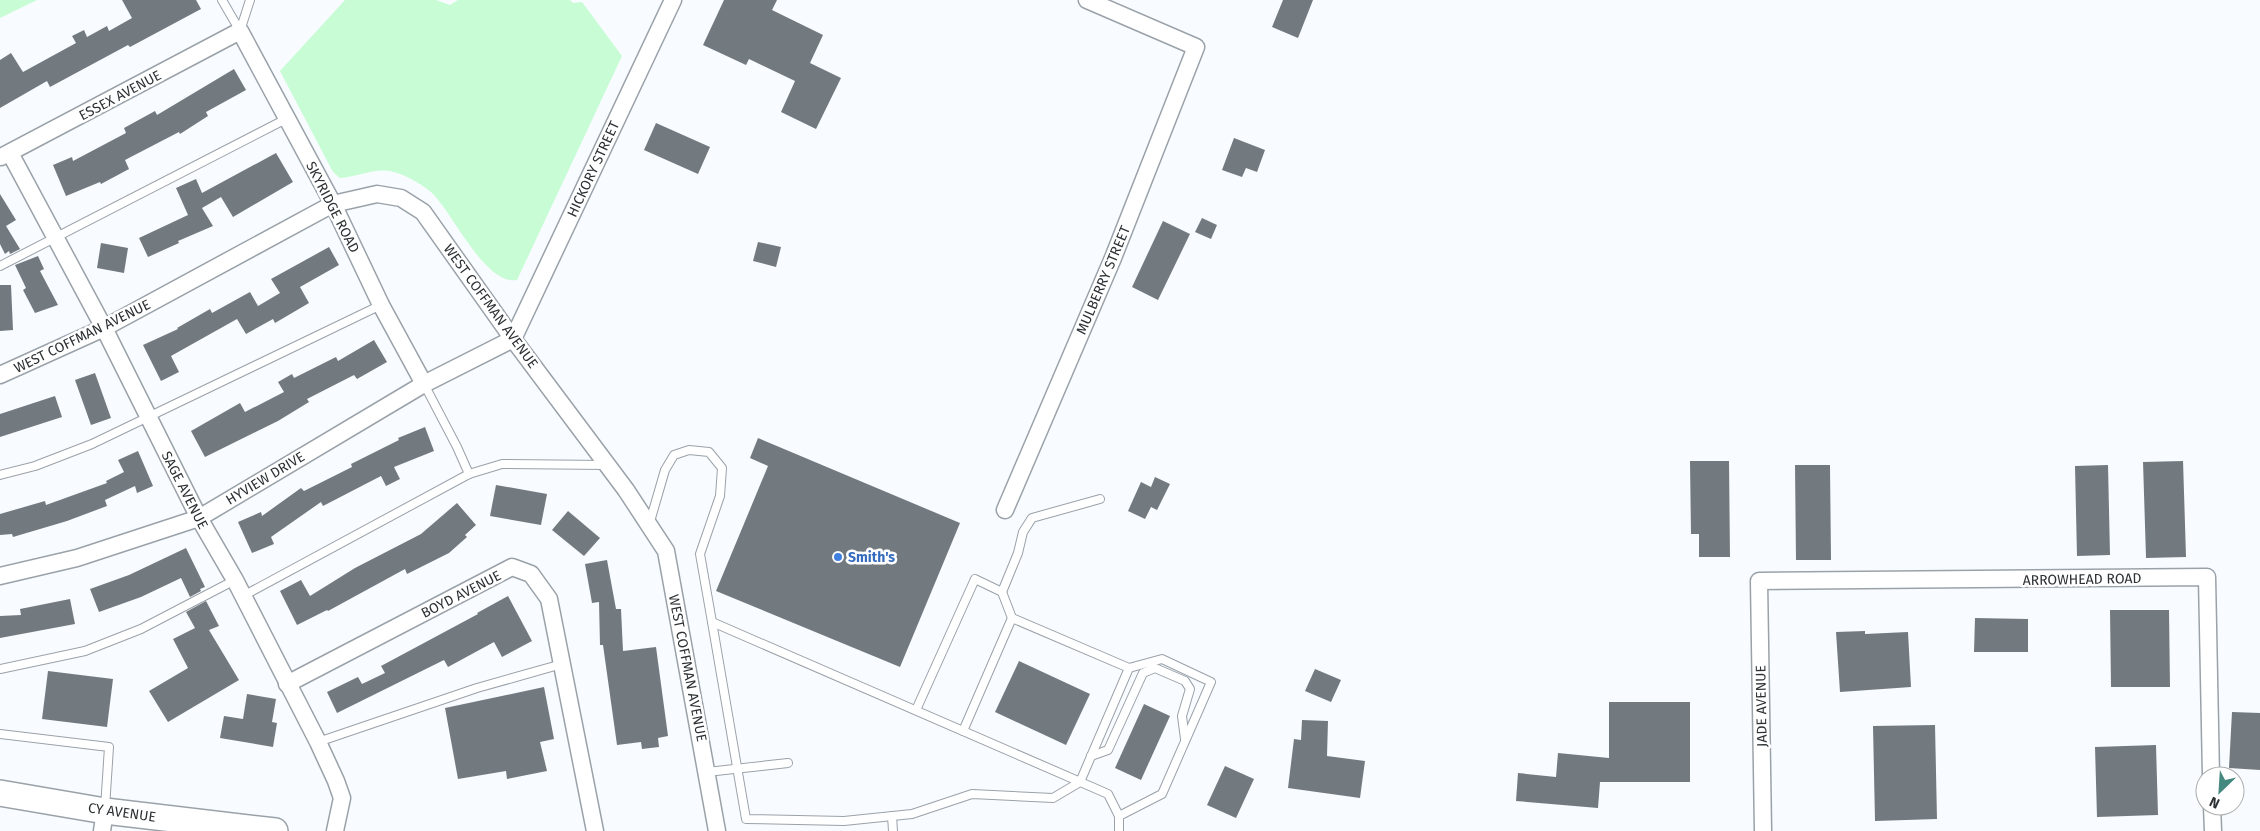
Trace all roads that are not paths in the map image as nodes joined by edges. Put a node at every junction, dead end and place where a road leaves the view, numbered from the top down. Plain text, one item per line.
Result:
1 (222, 0) edge
2 (250, 0) edge
3 (674, 0) edge
4 (1087, 0) edge
5 (240, 31) junction
6 (286, 119) junction
7 (5, 155) edge
8 (333, 204) junction
9 (56, 238) junction
10 (0, 266) edge
11 (381, 305) junction
12 (104, 328) junction
13 (513, 339) junction
14 (0, 374) edge
15 (424, 384) junction
16 (148, 417) junction
17 (608, 465) junction
18 (469, 474) junction
19 (0, 475) edge
20 (1100, 499) dead end
21 (1005, 510) dead end
22 (199, 518) junction
23 (649, 525) junction
24 (0, 576) edge
25 (235, 580) junction
26 (1759, 581) joint
27 (1002, 592) junction
28 (243, 596) junction
29 (1012, 618) junction
30 (712, 622) junction
31 (562, 664) junction
32 (1129, 668) junction
33 (0, 669) edge
34 (287, 684) junction
35 (916, 710) junction
36 (963, 731) junction
37 (0, 734) edge
38 (1185, 741) junction
39 (318, 742) junction
40 (1091, 756) junction
41 (788, 763) dead end
42 (2211, 766) edge
43 (736, 770) junction
44 (707, 772) junction
45 (1080, 782) junction
46 (0, 793) edge
47 (892, 816) junction
48 (1119, 816) junction
49 (2212, 816) edge
50 (103, 821) edge
51 (275, 831) edge
52 (335, 831) edge
53 (595, 831) edge
54 (717, 831) edge
55 (893, 831) edge
56 (1119, 831) edge
57 (1763, 831) edge
58 (2213, 831) edge

1 - 5 lane
2 - 5 lane
3 - 13 street, HICKORY STREET
4 - 21 street, MULBERRY STREET
5 - 6 street, SKYRIDGE ROAD
5 - 7 street, ESSEX AVENUE
6 - 8 street, SKYRIDGE ROAD
6 - 9 lane
7 - 9 street, SAGE AVENUE
8 - 11 street, SKYRIDGE ROAD
8 - 12 street, WEST COFFMAN AVENUE
8 - 13 street, WEST COFFMAN AVENUE
9 - 10 lane
9 - 12 street, SAGE AVENUE
11 - 15 street, SKYRIDGE ROAD
11 - 16 lane
12 - 14 street, WEST COFFMAN AVENUE
12 - 16 street, SAGE AVENUE
13 - 15 street, HYVIEW DRIVE
13 - 17 street, WEST COFFMAN AVENUE
15 - 18 lane
15 - 22 street, HYVIEW DRIVE
16 - 19 lane
16 - 22 street, SAGE AVENUE
17 - 18 lane
17 - 23 street, WEST COFFMAN AVENUE
18 - 28 lane
20 - 27 lane
22 - 24 street, HYVIEW DRIVE
22 - 25 street, SAGE AVENUE
23 - 30 lane
23 - 44 street, WEST COFFMAN AVENUE
25 - 28 street, SAGE AVENUE
25 - 33 lane
26 - 42 street, ARROWHEAD ROAD
26 - 57 street, JADE AVENUE
27 - 29 lane
27 - 35 lane
28 - 34 street, SAGE AVENUE
29 - 32 lane
29 - 36 lane
30 - 35 lane
30 - 43 lane
31 - 34 street, BOYD AVENUE
31 - 39 lane
31 - 53 street, BOYD AVENUE
32 - 38 lane
32 - 40 lane
34 - 39 street, SAGE AVENUE
35 - 36 lane
36 - 45 lane
37 - 50 lane
38 - 40 lane
38 - 48 lane
39 - 52 street, SAGE AVENUE
40 - 45 lane
41 - 43 lane
43 - 44 lane
43 - 47 lane
44 - 54 street, WEST COFFMAN AVENUE
45 - 47 lane
45 - 48 lane
46 - 50 main road, CY AVENUE
47 - 55 lane
48 - 56 lane
49 - 58 street
50 - 51 main road, CY AVENUE

